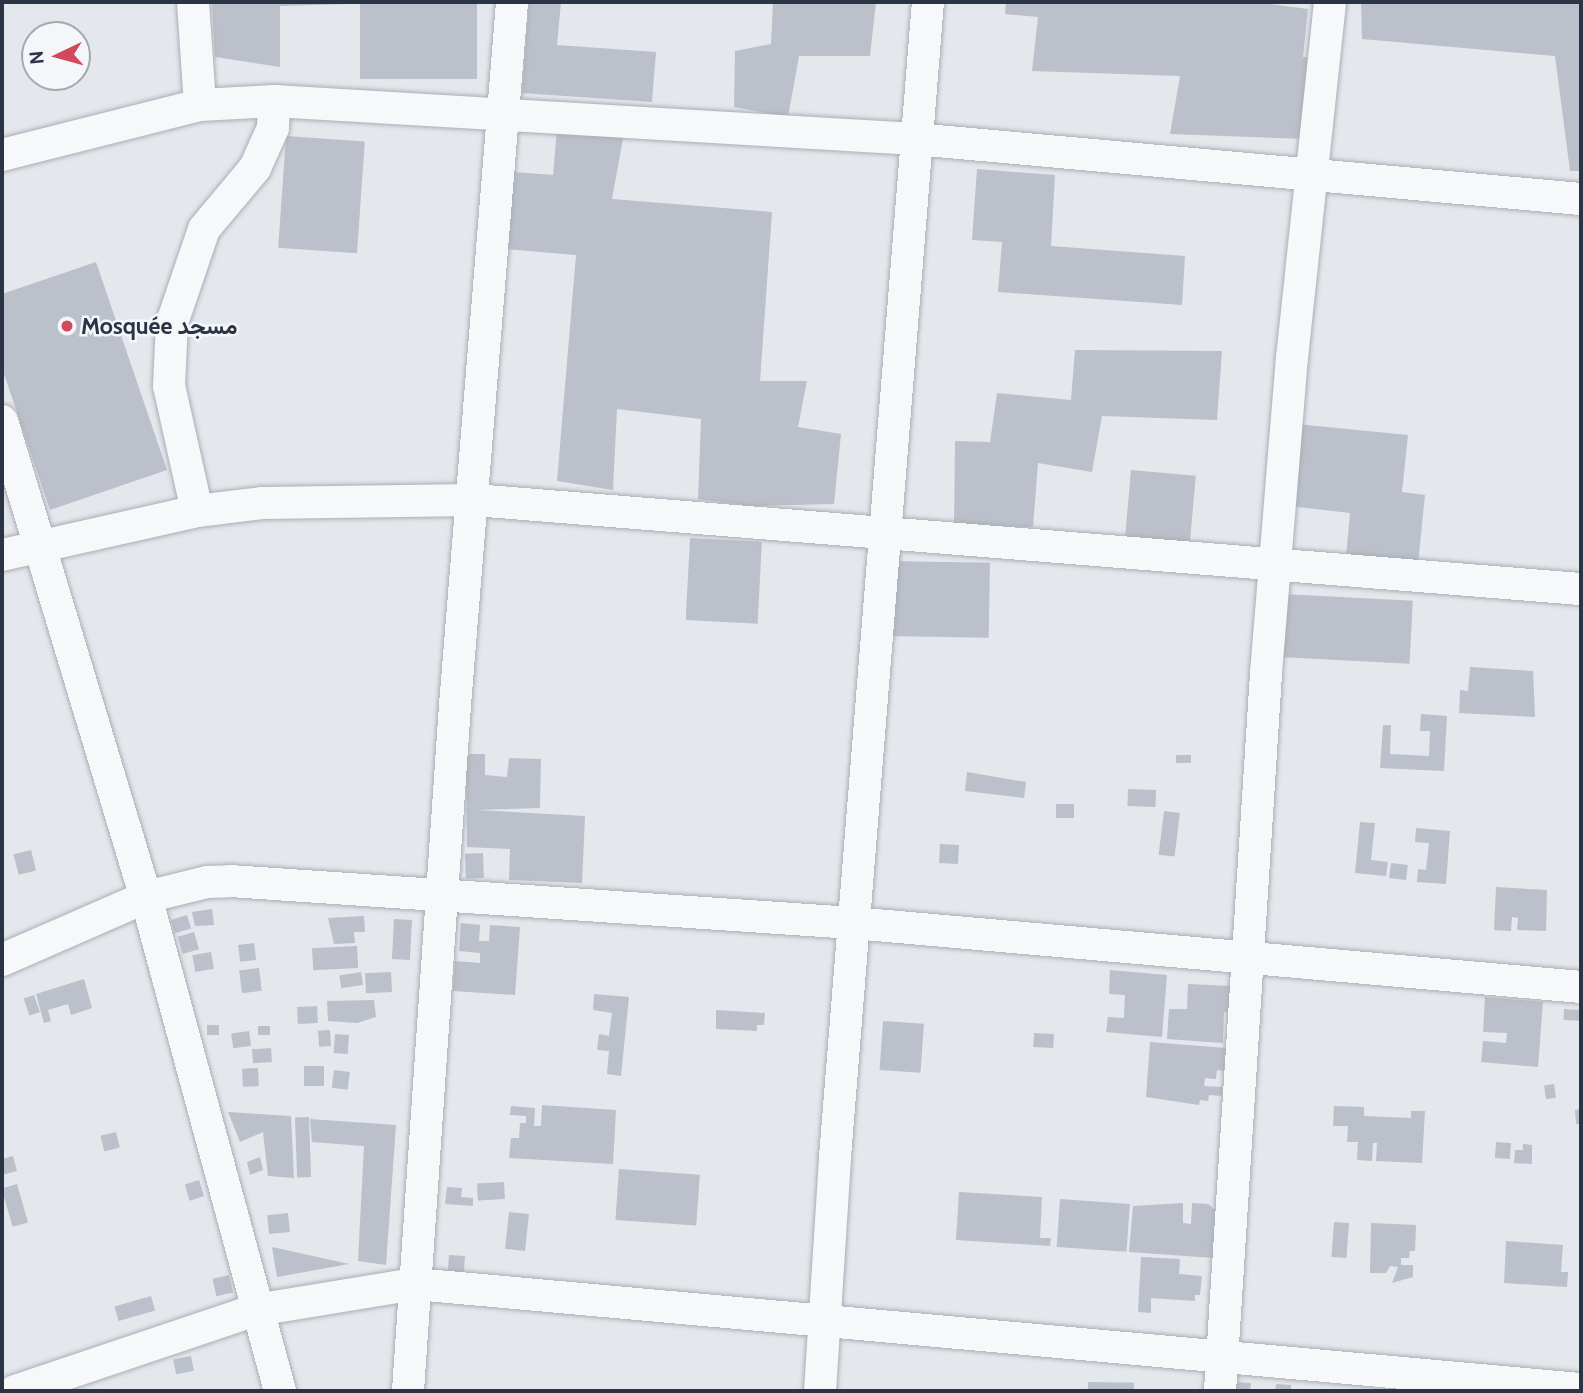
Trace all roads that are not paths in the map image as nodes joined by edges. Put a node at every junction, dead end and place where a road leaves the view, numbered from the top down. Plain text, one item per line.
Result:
1 (194, 2) edge
2 (512, 2) edge
3 (928, 2) edge
4 (1330, 2) edge
5 (274, 101) junction
6 (200, 105) junction
7 (504, 113) junction
8 (915, 139) junction
9 (2, 155) edge
10 (1314, 173) junction
11 (1581, 199) edge
12 (2, 421) edge
13 (474, 500) junction
14 (197, 511) junction
15 (885, 532) junction
16 (40, 544) junction
17 (2, 555) edge
18 (1275, 567) junction
19 (1581, 589) edge
20 (445, 893) junction
21 (146, 897) junction
22 (853, 923) junction
23 (1250, 958) junction
24 (2, 960) edge
25 (1581, 987) edge
26 (415, 1284) junction
27 (256, 1310) junction
28 (825, 1318) junction
29 (1222, 1355) junction
30 (1581, 1389) edge
31 (15, 1391) edge
32 (279, 1391) edge
33 (408, 1391) edge
34 (820, 1391) edge
35 (1220, 1391) edge

1 - 6 street
2 - 7 street
3 - 8 street
4 - 10 street
5 - 6 street
5 - 7 street
5 - 14 street
6 - 9 street
7 - 8 street
7 - 13 street
8 - 10 street
8 - 15 street
10 - 11 street
10 - 18 street
12 - 16 street
13 - 14 street
13 - 15 street
13 - 20 street
14 - 16 street
15 - 18 street
15 - 22 street
16 - 17 street
16 - 21 street
18 - 19 street
18 - 23 street
20 - 21 street
20 - 22 street
20 - 26 street
21 - 24 street
21 - 27 street
22 - 23 street
22 - 28 street
23 - 25 street
23 - 29 street
26 - 27 street
26 - 28 street
26 - 33 street
27 - 31 street
27 - 32 street
28 - 29 street
28 - 34 street
29 - 30 street
29 - 35 street

